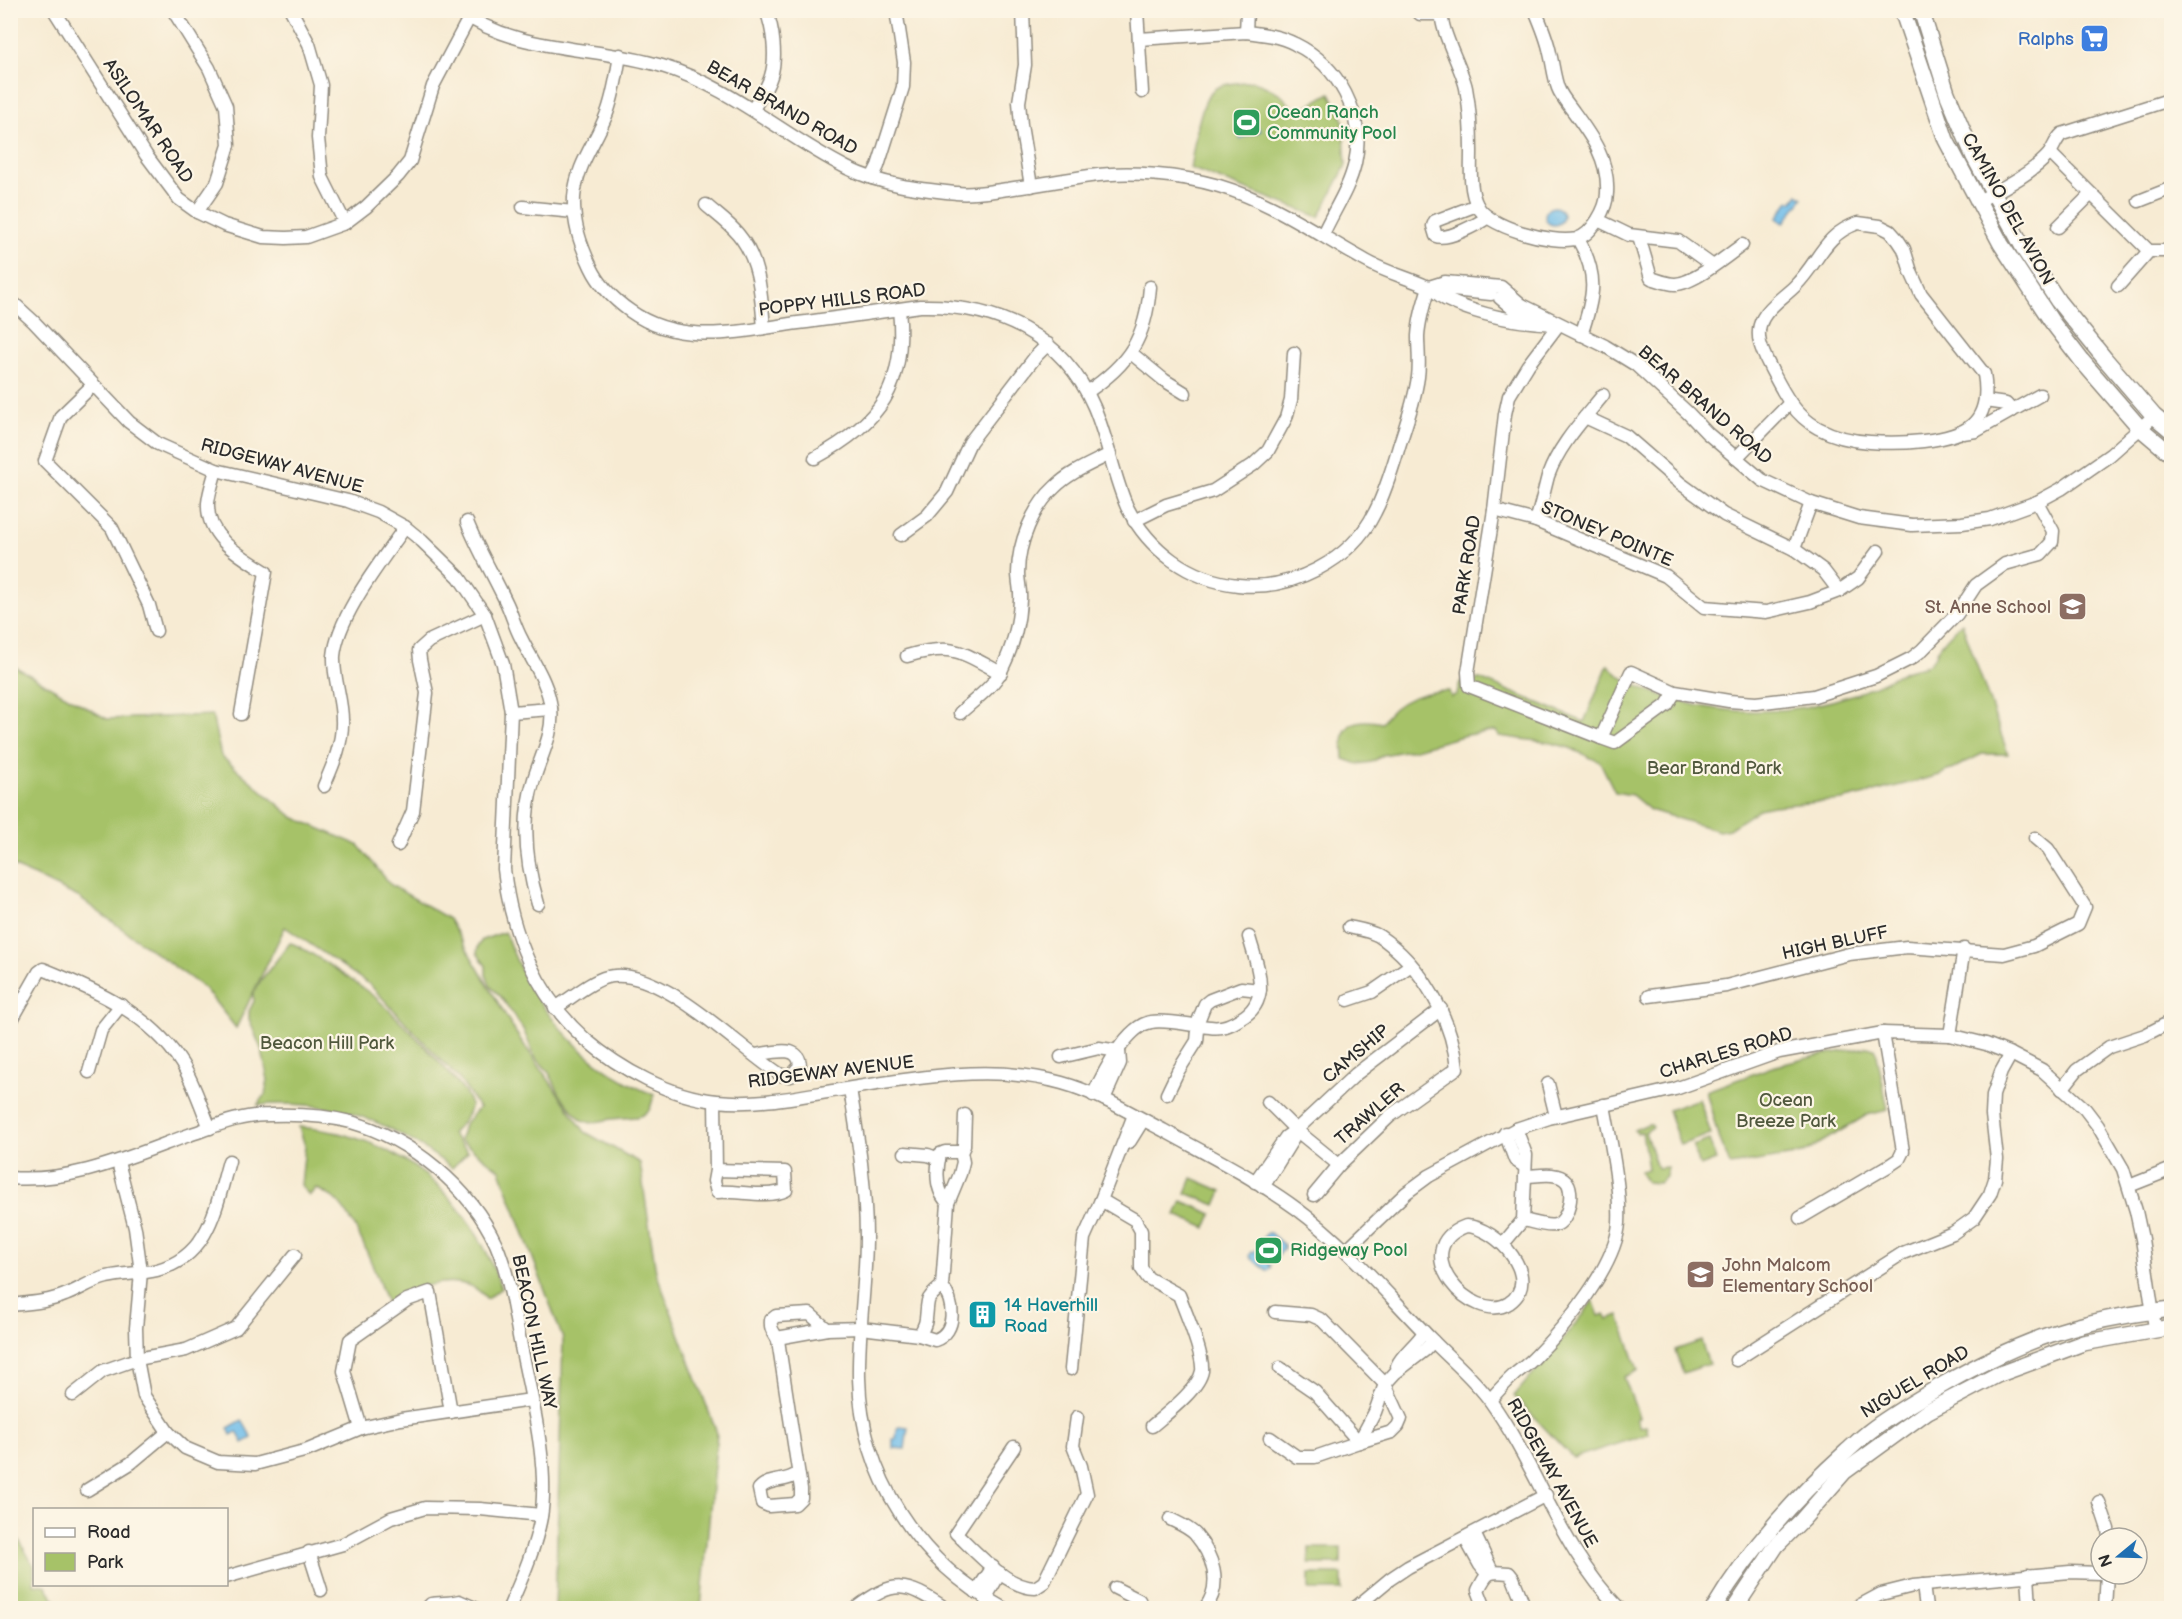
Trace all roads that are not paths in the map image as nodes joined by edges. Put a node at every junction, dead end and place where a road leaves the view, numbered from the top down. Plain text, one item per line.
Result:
1 (54, 10) edge
2 (173, 10) edge
3 (291, 10) edge
4 (458, 10) edge
5 (766, 10) edge
6 (896, 10) edge
7 (1023, 10) edge
8 (1137, 10) edge
9 (1247, 10) edge
10 (1416, 10) edge
11 (1535, 10) edge
12 (1902, 10) edge
13 (1921, 10) edge
14 (1441, 12) edge
15 (469, 18) junction
16 (1246, 32) junction
17 (1139, 39) junction
18 (620, 55) junction
19 (1142, 92) dead end
20 (2172, 99) edge
21 (753, 109) junction
22 (2050, 153) junction
23 (872, 178) junction
24 (1031, 186) junction
25 (2172, 188) edge
26 (1994, 193) junction
27 (2091, 194) junction
28 (2139, 201) dead end
29 (1977, 202) junction
30 (706, 205) dead end
31 (1477, 205) junction
32 (523, 207) dead end
33 (197, 212) junction
34 (574, 212) junction
35 (1488, 217) junction
36 (1598, 220) junction
37 (345, 223) junction
38 (2058, 226) dead end
39 (1323, 234) junction
40 (1639, 237) junction
41 (1578, 239) junction
42 (1742, 245) dead end
43 (2149, 251) junction
44 (2172, 251) edge
45 (1713, 266) junction
46 (2118, 286) dead end
47 (1150, 287) dead end
48 (1429, 287) junction
49 (1490, 293) junction
50 (10, 300) edge
51 (899, 309) junction
52 (1479, 312) junction
53 (1542, 316) junction
54 (1559, 324) junction
55 (764, 328) junction
56 (1581, 334) junction
57 (1048, 344) junction
58 (1131, 353) junction
59 (1294, 353) dead end
60 (93, 385) junction
61 (1087, 392) junction
62 (1185, 393) dead end
63 (1603, 395) dead end
64 (2040, 395) dead end
65 (1985, 401) junction
66 (1789, 404) junction
67 (2012, 411) junction
68 (2154, 416) junction
69 (1585, 417) junction
70 (2140, 428) junction
71 (2172, 431) edge
72 (1956, 434) junction
73 (1110, 454) junction
74 (2172, 455) edge
75 (815, 458) dead end
76 (1736, 458) junction
77 (216, 470) junction
78 (2037, 502) junction
79 (1811, 503) junction
80 (1494, 510) junction
81 (1134, 521) junction
82 (1536, 521) junction
83 (467, 522) dead end
84 (405, 527) junction
85 (901, 535) dead end
86 (1794, 549) junction
87 (1878, 551) dead end
88 (1839, 591) junction
89 (485, 615) junction
90 (156, 631) dead end
91 (907, 656) dead end
92 (1001, 673) junction
93 (1675, 692) junction
94 (551, 709) junction
95 (511, 712) junction
96 (960, 713) dead end
97 (241, 714) dead end
98 (1601, 738) junction
99 (324, 786) dead end
100 (2035, 838) dead end
101 (398, 845) dead end
102 (538, 904) dead end
103 (1348, 927) dead end
104 (1249, 937) dead end
105 (1964, 949) junction
106 (1411, 965) junction
107 (1260, 990) junction
108 (1649, 996) dead end
109 (1348, 1000) dead end
110 (121, 1005) junction
111 (555, 1008) junction
112 (1441, 1010) junction
113 (2172, 1021) edge
114 (10, 1023) edge
115 (1198, 1026) junction
116 (1883, 1033) junction
117 (1950, 1035) junction
118 (1119, 1051) junction
119 (2012, 1054) junction
120 (756, 1056) dead end
121 (1061, 1057) dead end
122 (89, 1072) dead end
123 (1550, 1085) dead end
124 (850, 1089) junction
125 (2062, 1089) junction
126 (1167, 1094) dead end
127 (1099, 1097) junction
128 (715, 1101) junction
129 (1268, 1102) dead end
130 (1605, 1111) junction
131 (965, 1115) dead end
132 (1559, 1115) junction
133 (1138, 1117) junction
134 (210, 1128) junction
135 (1296, 1130) junction
136 (1511, 1131) junction
137 (961, 1152) junction
138 (905, 1153) dead end
139 (939, 1159) junction
140 (229, 1161) dead end
141 (118, 1162) junction
142 (1339, 1165) junction
143 (2172, 1169) edge
144 (716, 1170) junction
145 (1525, 1171) junction
146 (10, 1178) edge
147 (1259, 1184) junction
148 (2129, 1186) junction
149 (1314, 1195) dead end
150 (1101, 1200) junction
151 (948, 1203) junction
152 (1800, 1218) dead end
153 (1523, 1220) junction
154 (1503, 1244) junction
155 (1345, 1251) junction
156 (295, 1255) dead end
157 (141, 1272) junction
158 (942, 1286) junction
159 (10, 1305) edge
160 (2172, 1309) edge
161 (2152, 1311) junction
162 (1275, 1312) dead end
163 (2172, 1327) edge
164 (861, 1328) junction
165 (2155, 1328) junction
166 (827, 1329) junction
167 (919, 1335) junction
168 (1429, 1337) junction
169 (777, 1338) junction
170 (137, 1359) junction
171 (1736, 1360) dead end
172 (1280, 1368) dead end
173 (1071, 1370) dead end
174 (1385, 1383) junction
175 (73, 1395) dead end
176 (531, 1400) junction
177 (1490, 1400) junction
178 (451, 1412) junction
179 (1077, 1417) dead end
180 (1152, 1426) dead end
181 (362, 1428) junction
182 (168, 1432) junction
183 (1270, 1438) dead end
184 (1359, 1442) junction
185 (1014, 1447) dead end
186 (798, 1473) dead end
187 (87, 1490) dead end
188 (1546, 1495) junction
189 (2099, 1502) dead end
190 (541, 1515) junction
191 (1170, 1519) dead end
192 (2107, 1526) edge
193 (1469, 1535) junction
194 (309, 1552) junction
195 (996, 1570) junction
196 (1489, 1573) junction
197 (2089, 1573) edge
198 (2028, 1575) junction
199 (228, 1576) edge
200 (1923, 1585) junction
201 (2106, 1586) edge
202 (1115, 1588) dead end
203 (321, 1590) dead end
204 (980, 1595) junction
205 (451, 1606) edge
206 (428, 1608) edge
207 (475, 1608) edge
208 (509, 1608) edge
209 (856, 1608) edge
210 (945, 1608) edge
211 (1003, 1608) edge
212 (1143, 1608) edge
213 (1205, 1608) edge
214 (1355, 1608) edge
215 (1485, 1608) edge
216 (1525, 1608) edge
217 (1619, 1608) edge
218 (1714, 1608) edge
219 (1735, 1608) edge
220 (1855, 1608) edge
221 (1926, 1608) edge
222 (2030, 1608) edge
223 (2105, 1608) edge

1 - 33 street, ASILOMAR ROAD
2 - 33 street
3 - 37 street
4 - 15 street, BEAR BRAND ROAD
5 - 21 street
6 - 23 street
7 - 24 street
8 - 17 street
9 - 16 street
10 - 14 street
11 - 36 street
12 - 29 main road, CAMINO DEL AVION
13 - 26 main road, CAMINO DEL AVION
14 - 31 street
15 - 18 street, BEAR BRAND ROAD
15 - 37 street, ASILOMAR ROAD
16 - 17 street
16 - 39 street
17 - 19 street
18 - 21 street, BEAR BRAND ROAD
18 - 34 street, POPPY HILLS ROAD
20 - 22 street
21 - 23 street, BEAR BRAND ROAD
22 - 26 street
22 - 27 street
23 - 24 street, BEAR BRAND ROAD
24 - 39 street, BEAR BRAND ROAD
25 - 28 street
26 - 29 street
26 - 68 main road, CAMINO DEL AVION
27 - 38 street
27 - 43 street
29 - 70 main road, CAMINO DEL AVION
30 - 55 street
31 - 35 street
31 - 35 street
32 - 34 street
33 - 37 street, ASILOMAR ROAD
34 - 55 street, POPPY HILLS ROAD
35 - 41 street
36 - 40 street
36 - 41 street
39 - 48 street, BEAR BRAND ROAD
40 - 45 street
40 - 45 street
41 - 56 street
42 - 45 street
43 - 44 street
43 - 46 street
47 - 58 street
48 - 49 street, BEAR BRAND ROAD
48 - 52 street, BEAR BRAND ROAD
48 - 81 street, POPPY HILLS ROAD
49 - 52 street
49 - 53 street
49 - 53 street, BEAR BRAND ROAD
50 - 60 street, RIDGEWAY AVENUE
51 - 55 street, POPPY HILLS ROAD
51 - 57 street, POPPY HILLS ROAD
51 - 75 street
52 - 54 street, BEAR BRAND ROAD
53 - 54 street, BEAR BRAND ROAD
54 - 56 street, BEAR BRAND ROAD
54 - 80 street, PARK ROAD
56 - 76 street, BEAR BRAND ROAD
57 - 61 street, POPPY HILLS ROAD
57 - 85 street
58 - 61 street
58 - 62 street
59 - 81 street
60 - 77 street, RIDGEWAY AVENUE
60 - 90 street
61 - 73 street, POPPY HILLS ROAD
63 - 69 street
64 - 67 street
65 - 66 street
65 - 67 street
65 - 72 street
66 - 72 street
66 - 76 street
67 - 72 street
68 - 70 street, BEAR BRAND ROAD
68 - 71 main road, CAMINO DEL AVION
69 - 82 street
69 - 86 street
70 - 74 main road, CAMINO DEL AVION
70 - 78 street, BEAR BRAND ROAD
73 - 81 street, POPPY HILLS ROAD
73 - 92 street
76 - 79 street, BEAR BRAND ROAD
77 - 84 street, RIDGEWAY AVENUE
77 - 97 street
78 - 79 street, BEAR BRAND ROAD
78 - 93 street
79 - 86 street
80 - 82 street, STONEY POINTE
80 - 98 street, PARK ROAD
82 - 88 street, STONEY POINTE
83 - 94 street
84 - 89 street, RIDGEWAY AVENUE
84 - 99 street
86 - 88 street
87 - 88 street, STONEY POINTE
89 - 95 street, RIDGEWAY AVENUE
89 - 101 street
91 - 92 street
92 - 96 street
93 - 98 street, PARK ROAD
93 - 98 street
94 - 95 street
94 - 102 street
95 - 111 street, RIDGEWAY AVENUE
100 - 105 street, HIGH BLUFF
103 - 106 street
104 - 107 street
105 - 108 street, HIGH BLUFF
105 - 117 street
106 - 109 street
106 - 112 street
107 - 115 street
107 - 115 street
110 - 114 street
110 - 122 street
110 - 134 street
111 - 120 street
111 - 128 street, RIDGEWAY AVENUE
112 - 135 street, CAMSHIP
112 - 142 street, TRAWLER
113 - 125 street
115 - 118 street
115 - 126 street
116 - 117 street, CHARLES ROAD
116 - 130 street, CHARLES ROAD
116 - 152 street
117 - 119 street, CHARLES ROAD
118 - 121 street
118 - 127 street
119 - 125 street, CHARLES ROAD
119 - 171 street
123 - 132 street
124 - 127 street, RIDGEWAY AVENUE
124 - 128 street, RIDGEWAY AVENUE
124 - 164 street
125 - 148 street, CHARLES ROAD
127 - 133 street, RIDGEWAY AVENUE
128 - 144 street
129 - 135 street
130 - 132 street, CHARLES ROAD
130 - 177 street
131 - 137 street
132 - 136 street, CHARLES ROAD
133 - 147 street, RIDGEWAY AVENUE
133 - 150 street
134 - 141 street, BEACON HILL WAY
134 - 176 street, BEACON HILL WAY
135 - 142 street
135 - 147 street, CAMSHIP
136 - 145 street
136 - 155 street, CHARLES ROAD
137 - 139 street
137 - 151 street
138 - 139 street
139 - 151 street
140 - 157 street
141 - 146 street, BEACON HILL WAY
141 - 157 street
142 - 149 street, TRAWLER
143 - 148 street
144 - 144 street
145 - 153 street
145 - 153 street
147 - 155 street, RIDGEWAY AVENUE
148 - 161 street, CHARLES ROAD
150 - 173 street
150 - 180 street
151 - 158 street
153 - 154 street
154 - 154 street
155 - 168 street, RIDGEWAY AVENUE
156 - 170 street
157 - 159 street
157 - 170 street
158 - 167 street
158 - 167 street
160 - 161 main road, NIGUEL ROAD
161 - 165 street, CHARLES ROAD
161 - 218 main road, NIGUEL ROAD
162 - 174 street
163 - 165 main road, NIGUEL ROAD
164 - 166 street
164 - 167 street
164 - 204 street
165 - 219 main road, NIGUEL ROAD
166 - 169 street
166 - 169 street
168 - 174 street
168 - 177 street, RIDGEWAY AVENUE
169 - 186 street
170 - 175 street
170 - 182 street
172 - 184 street
174 - 184 street
174 - 184 street
176 - 178 street
176 - 190 street, BEACON HILL WAY
177 - 188 street, RIDGEWAY AVENUE
178 - 181 street
178 - 181 street
179 - 195 street
181 - 182 street
182 - 187 street
183 - 184 street
185 - 195 street
188 - 193 street
188 - 217 street, RIDGEWAY AVENUE
189 - 192 street
190 - 194 street
190 - 208 street, BEACON HILL WAY
191 - 213 street
193 - 196 street
193 - 214 street
194 - 199 street
194 - 203 street
195 - 204 street
196 - 215 street
196 - 216 street
197 - 198 street
198 - 200 street
198 - 222 street
200 - 220 street
200 - 221 street
201 - 223 street
202 - 212 street
204 - 211 street
205 - 206 street
205 - 207 street
209 - 210 street

